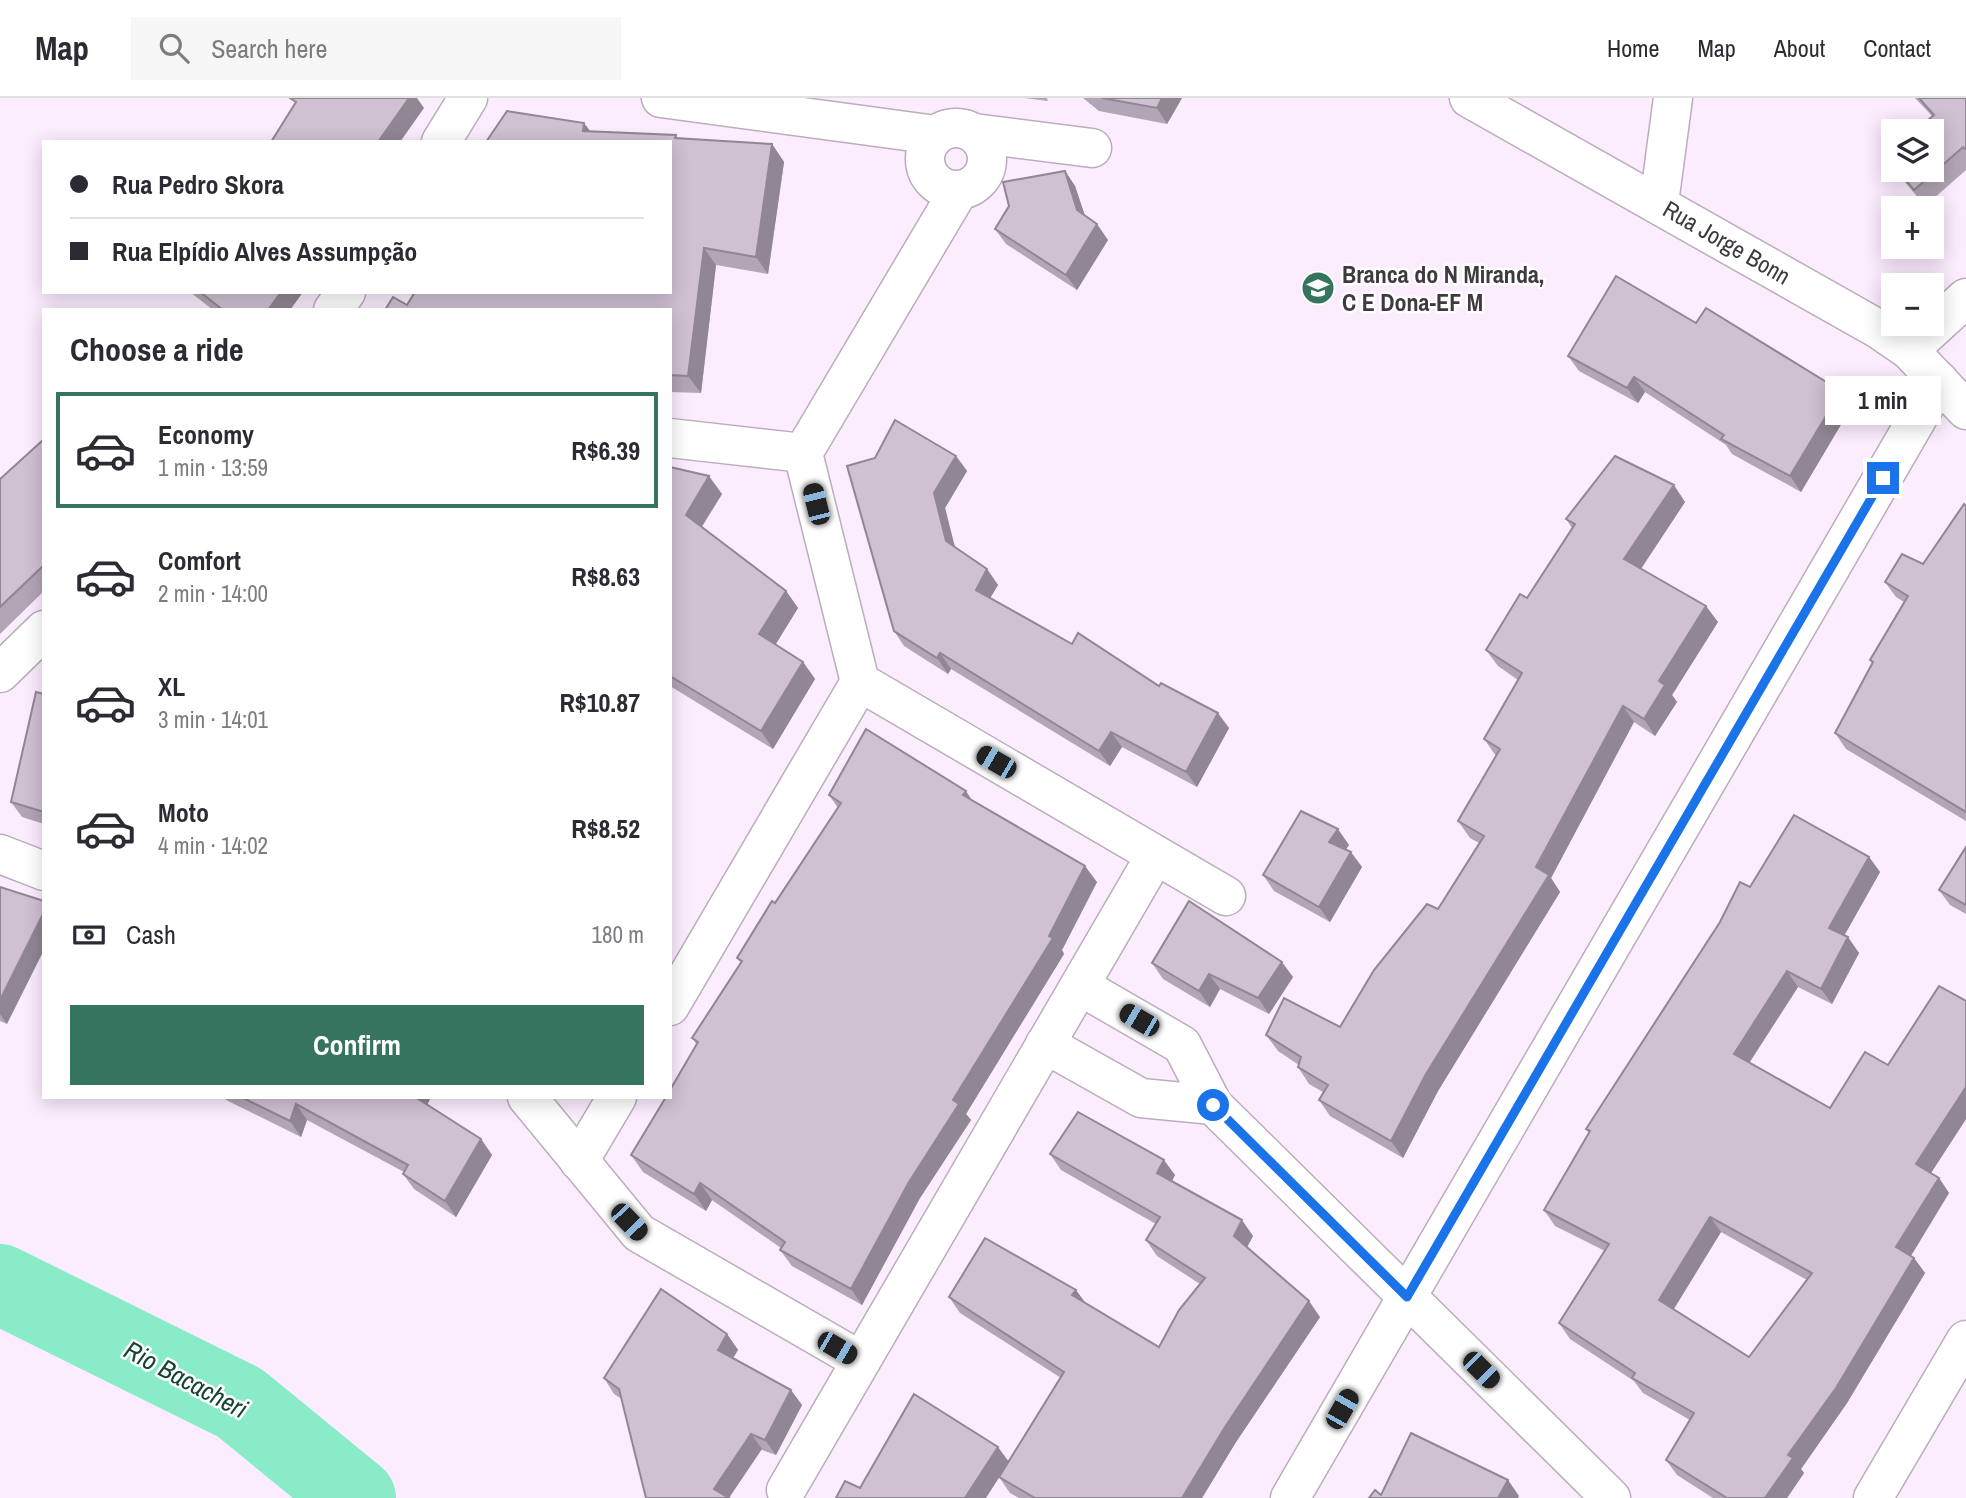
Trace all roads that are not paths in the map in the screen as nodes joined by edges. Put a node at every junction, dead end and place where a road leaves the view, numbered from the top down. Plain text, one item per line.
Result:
1 (468, 98) edge
2 (661, 98) edge
3 (1469, 98) edge
4 (1673, 98) edge
5 (974, 133) junction
6 (936, 135) junction
7 (443, 140) edge
8 (1092, 148) dead end
9 (959, 190) junction
10 (1659, 203) junction
11 (1966, 298) edge
12 (1909, 350) junction
13 (1939, 381) junction
14 (1966, 410) edge
15 (672, 439) edge
16 (803, 453) junction
17 (42, 632) edge
18 (0, 673) edge
19 (859, 682) junction
20 (0, 854) edge
21 (1155, 856) junction
22 (42, 870) edge
23 (1226, 896) dead end
24 (1080, 986) junction
25 (672, 1003) edge
26 (1045, 1044) junction
27 (529, 1099) edge
28 (616, 1099) edge
29 (1213, 1105) junction
30 (579, 1161) junction
31 (1407, 1297) junction
32 (1966, 1340) edge
33 (861, 1362) junction
34 (786, 1490) dead end
35 (1290, 1498) edge
36 (1611, 1498) edge
37 (1873, 1498) edge

1 - 7 street
2 - 6 street
3 - 10 street, Rua Jorge Bonn
4 - 10 street
5 - 6 street
5 - 8 street
5 - 9 street
6 - 9 street
9 - 16 street
10 - 12 street, Rua Jorge Bonn
11 - 12 street
12 - 13 street, Rua Jorge Bonn
13 - 14 street, Rua Jorge Bonn
13 - 31 street
15 - 16 street
16 - 19 street
17 - 18 street
19 - 21 street
19 - 25 street
20 - 22 street
21 - 23 street
21 - 24 street
24 - 26 street
24 - 29 street
26 - 29 street
26 - 33 street
27 - 30 street
28 - 30 street
29 - 31 street
30 - 33 street
31 - 35 street
31 - 36 street
32 - 37 street
33 - 34 street

